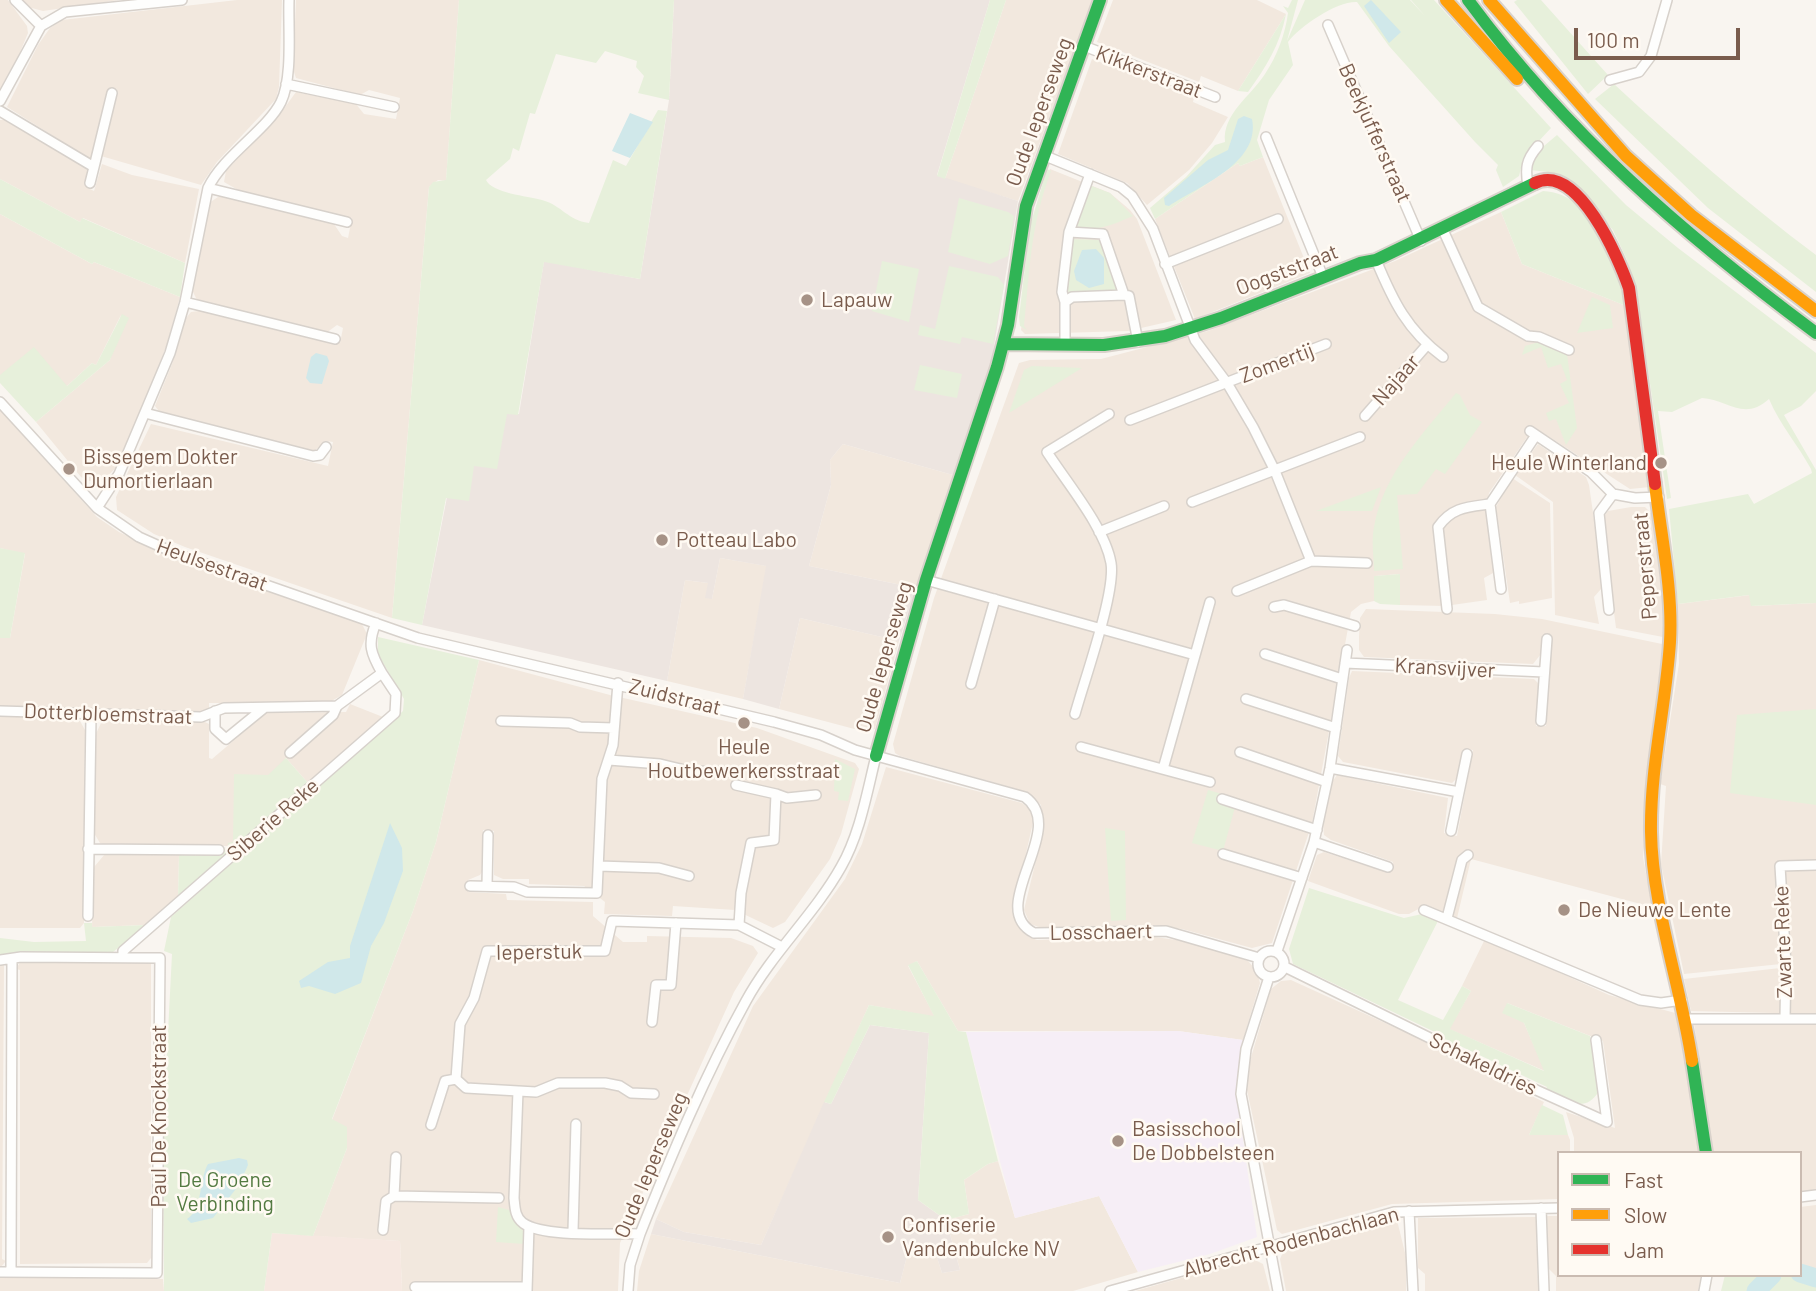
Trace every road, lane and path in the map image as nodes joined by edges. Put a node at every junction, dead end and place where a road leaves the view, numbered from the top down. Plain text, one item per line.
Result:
1 (15, 0) edge
2 (182, 0) edge
3 (289, 0) edge
4 (1100, 0) edge
5 (1446, 0) edge
6 (1468, 0) edge
7 (1489, 0) edge
8 (1494, 0) edge
9 (1667, 0) edge
10 (1328, 25) dead end
11 (1508, 25) junction
12 (41, 26) junction
13 (1083, 46) junction
14 (1610, 80) dead end
15 (286, 83) junction
16 (112, 93) dead end
17 (1543, 96) junction
18 (1215, 97) dead end
19 (0, 101) edge
20 (394, 107) dead end
21 (0, 111) edge
22 (1266, 136) dead end
23 (1538, 146) dead end
24 (1043, 155) junction
25 (94, 166) junction
26 (1090, 174) junction
27 (90, 183) dead end
28 (1528, 186) junction
29 (208, 188) junction
30 (1279, 219) dead end
31 (347, 222) dead end
32 (1443, 230) junction
33 (1069, 232) junction
34 (1421, 241) junction
35 (1376, 260) junction
36 (1165, 264) junction
37 (1323, 277) junction
38 (1124, 295) junction
39 (185, 302) junction
40 (1065, 302) junction
41 (1816, 311) edge
42 (1191, 328) junction
43 (1816, 333) edge
44 (335, 339) dead end
45 (1138, 342) junction
46 (1003, 344) junction
47 (1326, 344) dead end
48 (1065, 345) junction
49 (1427, 345) junction
50 (1569, 350) dead end
51 (1443, 357) dead end
52 (1227, 383) junction
53 (0, 402) edge
54 (145, 413) junction
55 (1109, 414) dead end
56 (1365, 416) dead end
57 (1130, 420) dead end
58 (1360, 437) dead end
59 (326, 447) dead end
60 (1275, 471) junction
61 (1614, 494) junction
62 (1659, 497) junction
63 (1192, 502) dead end
64 (1490, 504) junction
65 (1164, 506) dead end
66 (97, 508) junction
67 (1099, 532) junction
68 (1311, 561) junction
69 (1367, 562) dead end
70 (926, 580) junction
71 (1501, 589) dead end
72 (1237, 591) dead end
73 (995, 599) junction
74 (1210, 602) dead end
75 (1274, 607) dead end
76 (1447, 609) dead end
77 (1609, 610) dead end
78 (376, 623) junction
79 (1355, 626) dead end
80 (1099, 628) junction
81 (1547, 639) dead end
82 (471, 649) joint
83 (1347, 650) dead end
84 (1265, 654) dead end
85 (1195, 655) junction
86 (1345, 663) junction
87 (382, 673) junction
88 (1544, 673) junction
89 (1342, 679) junction
90 (618, 683) junction
91 (971, 684) dead end
92 (1246, 699) dead end
93 (337, 706) junction
94 (264, 708) junction
95 (0, 711) edge
96 (215, 711) junction
97 (1075, 714) dead end
98 (91, 716) junction
99 (501, 721) dead end
100 (1541, 721) dead end
101 (614, 728) junction
102 (1336, 728) junction
103 (1081, 747) dead end
104 (1240, 752) dead end
105 (290, 753) dead end
106 (1467, 754) dead end
107 (876, 756) junction
108 (609, 760) junction
109 (1330, 768) junction
110 (1163, 769) junction
111 (736, 772) dead end
112 (1210, 782) dead end
113 (1327, 782) junction
114 (736, 785) dead end
115 (1459, 792) junction
116 (776, 794) junction
117 (816, 795) dead end
118 (1223, 799) dead end
119 (1317, 830) junction
120 (1451, 831) dead end
121 (488, 835) dead end
122 (1314, 842) junction
123 (88, 849) junction
124 (219, 850) dead end
125 (1223, 854) dead end
126 (1468, 855) dead end
127 (1816, 865) edge
128 (600, 866) junction
129 (1388, 867) dead end
130 (689, 876) dead end
131 (1302, 878) junction
132 (470, 886) dead end
133 (487, 886) junction
134 (1424, 910) dead end
135 (88, 916) dead end
136 (1447, 918) junction
137 (676, 923) junction
138 (740, 925) junction
139 (782, 947) junction
140 (1277, 951) junction
141 (123, 957) junction
142 (1259, 958) junction
143 (12, 959) junction
144 (0, 960) edge
145 (1285, 967) junction
146 (1269, 977) junction
147 (1682, 1000) junction
148 (1785, 1018) junction
149 (1686, 1019) junction
150 (1816, 1019) edge
151 (652, 1022) dead end
152 (1596, 1040) dead end
153 (456, 1079) junction
154 (518, 1091) junction
155 (654, 1094) dead end
156 (576, 1124) dead end
157 (431, 1125) dead end
158 (1706, 1151) edge
159 (396, 1157) dead end
160 (394, 1196) junction
161 (507, 1198) junction
162 (1541, 1208) junction
163 (1557, 1208) edge
164 (1409, 1211) junction
165 (529, 1226) junction
166 (383, 1230) dead end
167 (573, 1231) junction
168 (640, 1234) junction
169 (1270, 1245) junction
170 (0, 1272) edge
171 (11, 1272) junction
172 (415, 1287) dead end
173 (527, 1289) edge
174 (628, 1291) edge
175 (1110, 1291) edge
176 (1278, 1291) edge
177 (1413, 1291) edge
178 (1544, 1291) edge

1 - 12 street
2 - 12 street
3 - 15 street
4 - 13 main road, Oude Ieperseweg
5 - 17 main road
6 - 17 main road
7 - 11 main road
8 - 11 main road
9 - 14 street
10 - 34 street, Beekjufferstraat
11 - 41 main road
12 - 19 street
13 - 18 street, Kikkerstraat
13 - 24 main road, Oude Ieperseweg
15 - 20 street
15 - 29 street
16 - 25 street
17 - 43 main road
21 - 25 street
22 - 37 street
23 - 28 street
24 - 26 street, Zomertij
24 - 46 main road, Oude Ieperseweg
25 - 27 street
26 - 33 street
26 - 36 street, Zomertij
28 - 32 main road, Oogststraat
28 - 62 main road, Peperstraat
29 - 31 street
29 - 39 street
30 - 36 street
32 - 34 main road, Oogststraat
32 - 50 street
33 - 38 street
33 - 40 street
34 - 35 main road, Oogststraat
35 - 37 main road, Oogststraat
35 - 49 street, Najaar
36 - 42 street, Zomertij
37 - 42 main road, Oogststraat
38 - 40 street
38 - 45 street
39 - 44 street
39 - 54 street
40 - 48 street
42 - 45 main road, Oogststraat
42 - 52 street, Zomertij
45 - 48 main road, Oogststraat
46 - 48 main road, Oogststraat
46 - 70 main road, Oude Ieperseweg
47 - 52 street, Zomertij
49 - 51 street, Najaar
49 - 56 street, Najaar
52 - 57 street, Zomertij
52 - 60 street, Zomertij
53 - 66 street, Heulsestraat
54 - 59 street
54 - 66 street
55 - 67 street
58 - 60 street
60 - 63 street
60 - 68 street, Zomertij
61 - 62 street
61 - 64 street
61 - 77 street
62 - 147 main road, Peperstraat
64 - 71 street
64 - 76 street
65 - 67 street
66 - 78 street, Heulsestraat
67 - 80 street
68 - 69 street
68 - 72 street
70 - 73 street
70 - 107 main road, Oude Ieperseweg
73 - 80 street
73 - 91 street
74 - 85 street
75 - 79 street
78 - 82 street, Heulsestraat
78 - 87 street
80 - 85 street
80 - 97 street
81 - 88 street
82 - 90 street, Zuidstraat
83 - 86 street
84 - 89 street
85 - 110 street
86 - 88 street, Kransvijver
86 - 89 street
87 - 93 street
87 - 141 street, Siberie Reke
88 - 100 street
89 - 102 street
90 - 101 street
90 - 107 street, Zuidstraat
92 - 102 street
93 - 94 street, Dotterbloemstraat
93 - 105 street
94 - 96 street, Dotterbloemstraat
94 - 96 street, Dotterbloemstraat
95 - 98 street, Dotterbloemstraat
96 - 98 street, Dotterbloemstraat
98 - 123 street
99 - 101 street
101 - 108 street
102 - 109 street
103 - 110 street
104 - 113 street
106 - 115 street
107 - 139 street, Oude Ieperseweg
107 - 142 street, Losschaert
108 - 111 street
108 - 128 street
109 - 113 street
109 - 115 street
110 - 112 street
113 - 119 street
114 - 116 street
115 - 120 street
116 - 117 street
116 - 138 street
118 - 119 street
119 - 122 street
121 - 133 street
122 - 129 street
122 - 131 street
123 - 124 street
123 - 135 street
125 - 131 street
126 - 136 street
127 - 148 street, Zwarte Reke
128 - 130 street
128 - 133 street
131 - 140 street
132 - 133 street
134 - 136 street
136 - 147 street
137 - 138 street, Ieperstuk
137 - 151 street
137 - 153 street, Ieperstuk
138 - 139 street, Ieperstuk
139 - 168 street, Oude Ieperseweg
140 - 142 street
140 - 145 street
141 - 143 street
141 - 171 street, Paul De Knockstraat
142 - 146 street
143 - 144 street
143 - 171 street
145 - 146 street
145 - 152 street, Schakeldries
146 - 169 street
147 - 149 main road, Peperstraat
148 - 149 street, Zwarte Reke
148 - 150 street, Zwarte Reke
149 - 158 main road, Peperstraat
153 - 154 street
153 - 157 street
154 - 155 street
154 - 161 street
156 - 167 street
159 - 160 street
160 - 161 street
160 - 166 street
161 - 165 street
162 - 163 street, Albrecht Rodenbachlaan
162 - 164 street, Albrecht Rodenbachlaan
162 - 178 street
164 - 169 street, Albrecht Rodenbachlaan
164 - 177 street
165 - 167 street
165 - 173 street
167 - 168 street
168 - 174 street, Oude Ieperseweg
169 - 175 street, Albrecht Rodenbachlaan
169 - 176 street
170 - 171 street
172 - 173 street

